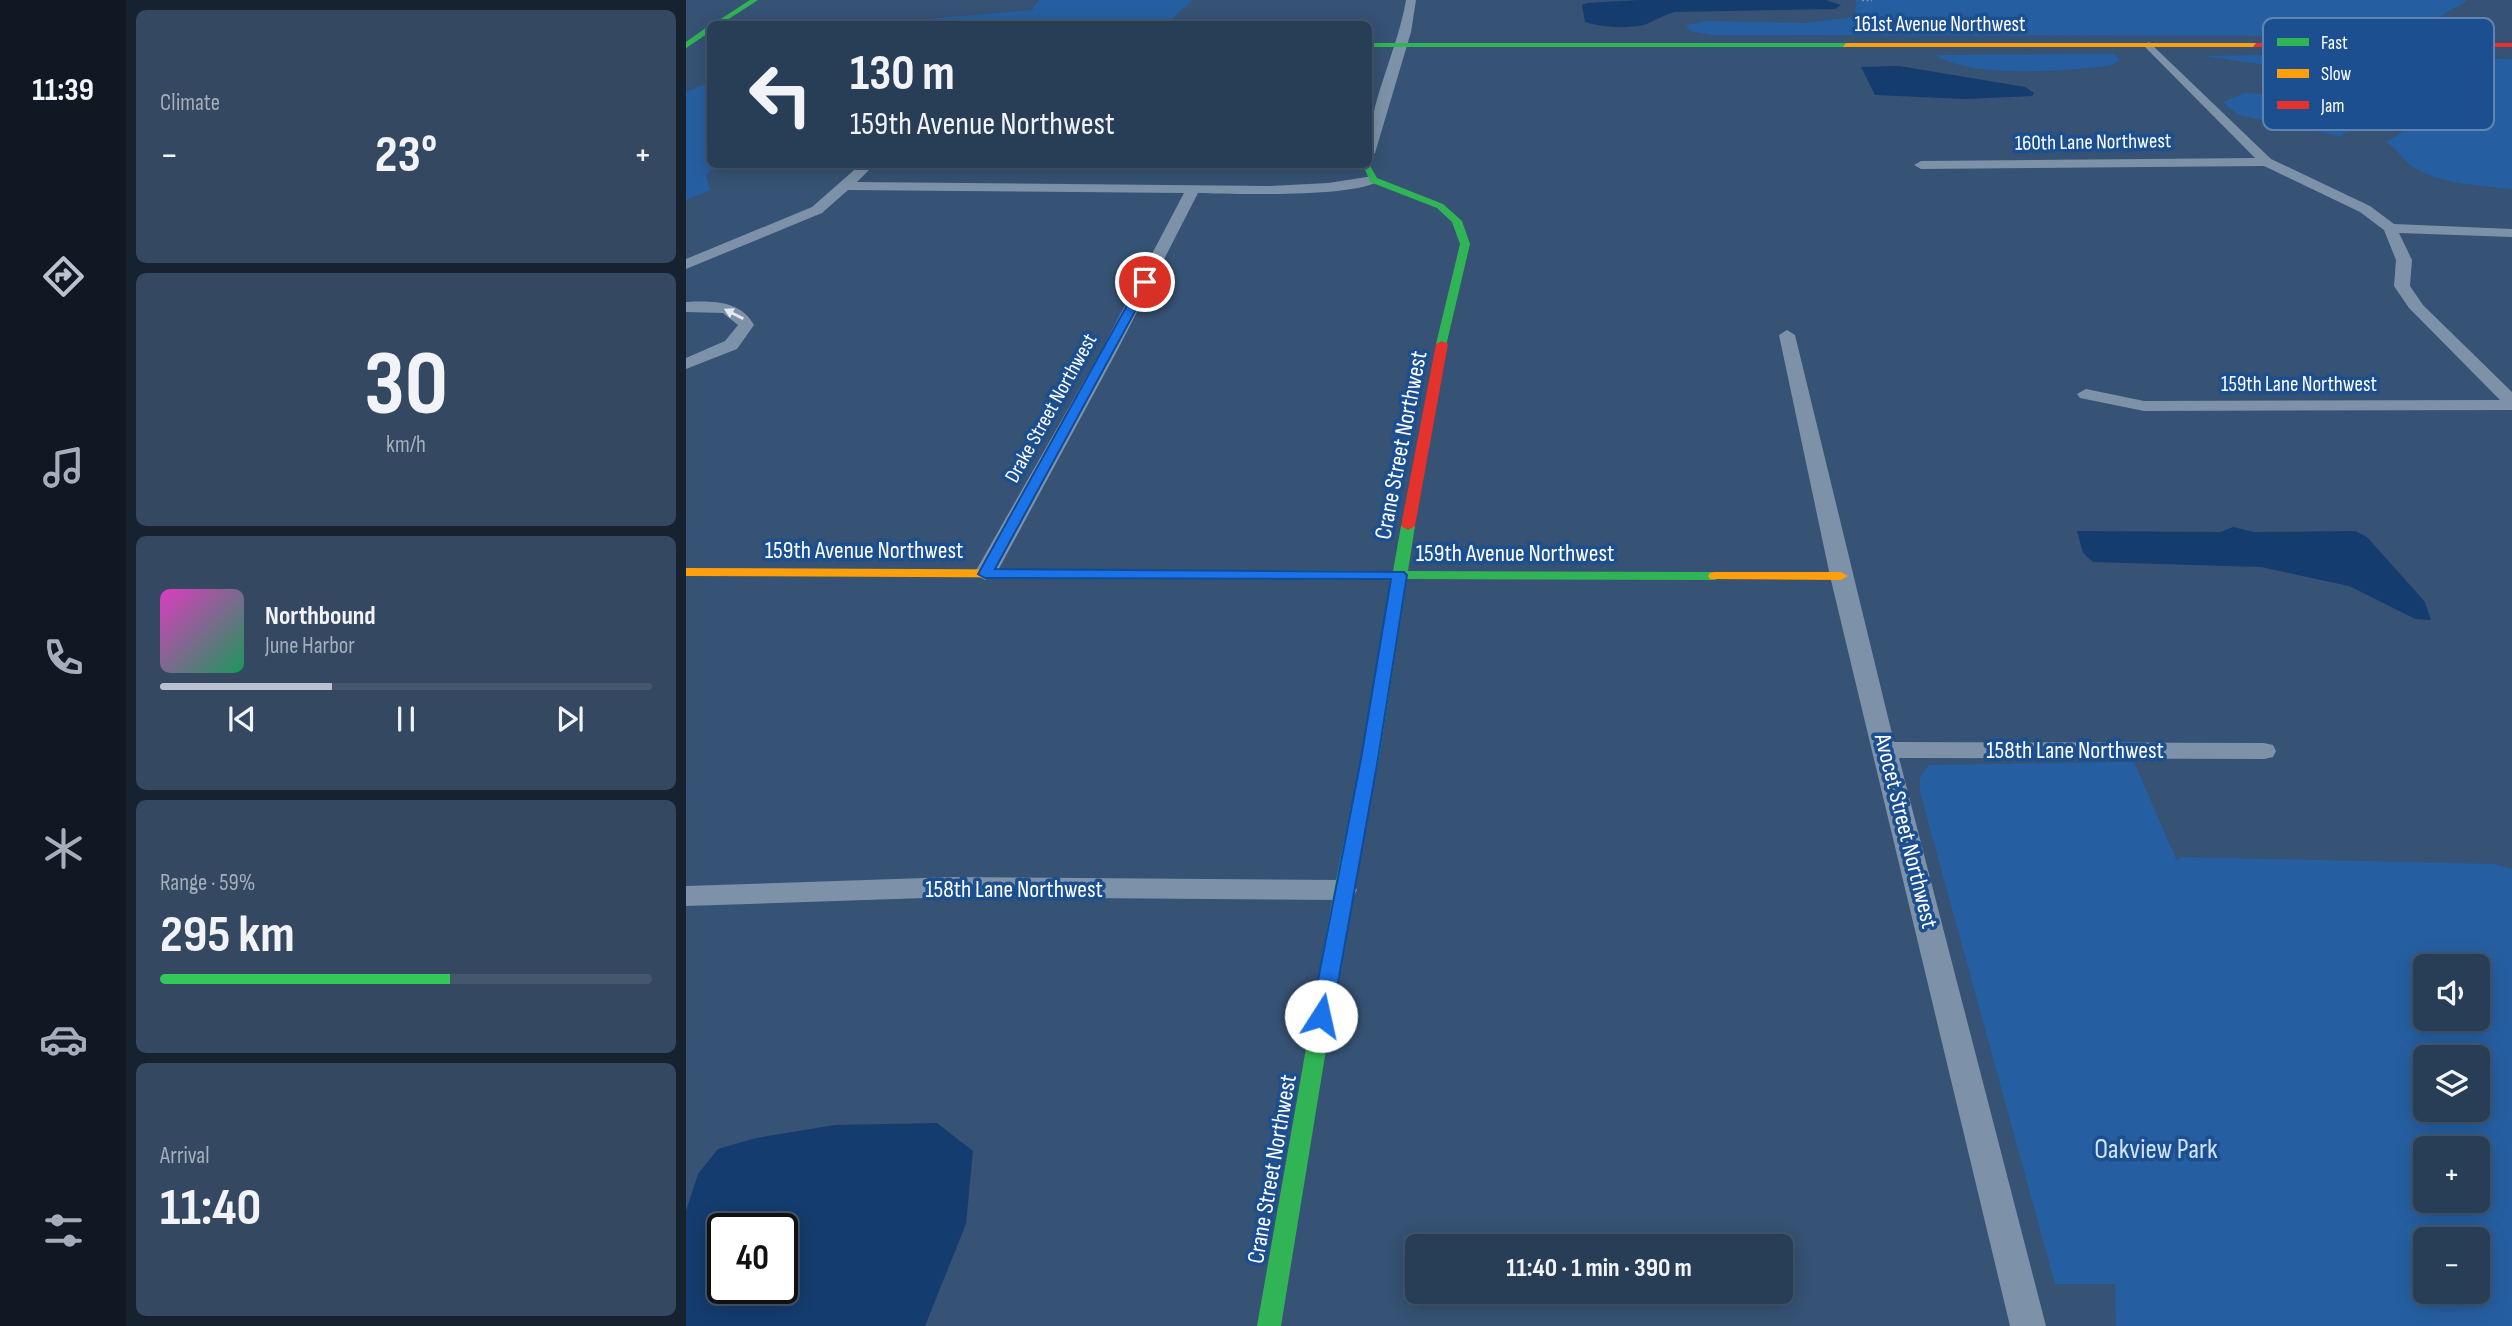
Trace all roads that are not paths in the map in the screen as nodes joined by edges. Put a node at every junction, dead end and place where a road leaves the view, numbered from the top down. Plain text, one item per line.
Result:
1 (755, 0) edge
2 (1411, 0) edge
3 (722, 21) edge
4 (707, 31) edge
5 (687, 44) edge
6 (707, 44) edge
7 (1372, 45) edge
8 (1401, 45) junction
9 (2149, 45) junction
10 (2263, 45) edge
11 (2494, 45) edge
12 (2512, 45) edge
13 (1372, 102) edge
14 (1382, 102) junction
15 (1372, 138) edge
16 (2266, 162) junction
17 (1921, 164) dead end
18 (865, 168) edge
19 (1370, 172) edge
20 (846, 186) junction
21 (1193, 189) junction
22 (2390, 228) junction
23 (2512, 233) edge
24 (686, 264) edge
25 (686, 307) edge
26 (1787, 335) dead end
27 (686, 364) edge
28 (2086, 394) dead end
29 (2512, 404) edge
30 (686, 572) edge
31 (985, 574) junction
32 (1399, 575) junction
33 (1840, 576) junction
34 (1886, 750) junction
35 (2264, 751) dead end
36 (1343, 890) junction
37 (686, 896) edge
38 (1269, 1326) edge
39 (2028, 1326) edge

1 - 3 street
2 - 8 street
4 - 5 street
5 - 6 street
7 - 8 street, 161st Avenue Northwest
8 - 9 street, 161st Avenue Northwest
8 - 14 street
9 - 10 street, 161st Avenue Northwest
9 - 16 street
11 - 12 street, 161st Avenue Northwest
13 - 14 street
14 - 15 street
16 - 17 street, 160th Lane Northwest
16 - 22 street
18 - 20 street
19 - 21 street
19 - 32 street, Crane Street Northwest
20 - 21 street
20 - 24 street
21 - 31 street, Drake Street Northwest
22 - 23 street
22 - 29 street
27 -> 25 street
26 - 33 street, Avocet Street Northwest
28 - 29 street, 159th Lane Northwest
30 - 31 street, 159th Avenue Northwest
31 - 32 street, 159th Avenue Northwest
32 - 33 street, 159th Avenue Northwest
32 - 36 street, Crane Street Northwest
33 - 34 street, Avocet Street Northwest
34 - 35 street, 158th Lane Northwest
34 - 39 street, Avocet Street Northwest
36 - 37 street, 158th Lane Northwest
36 - 38 street, Crane Street Northwest

